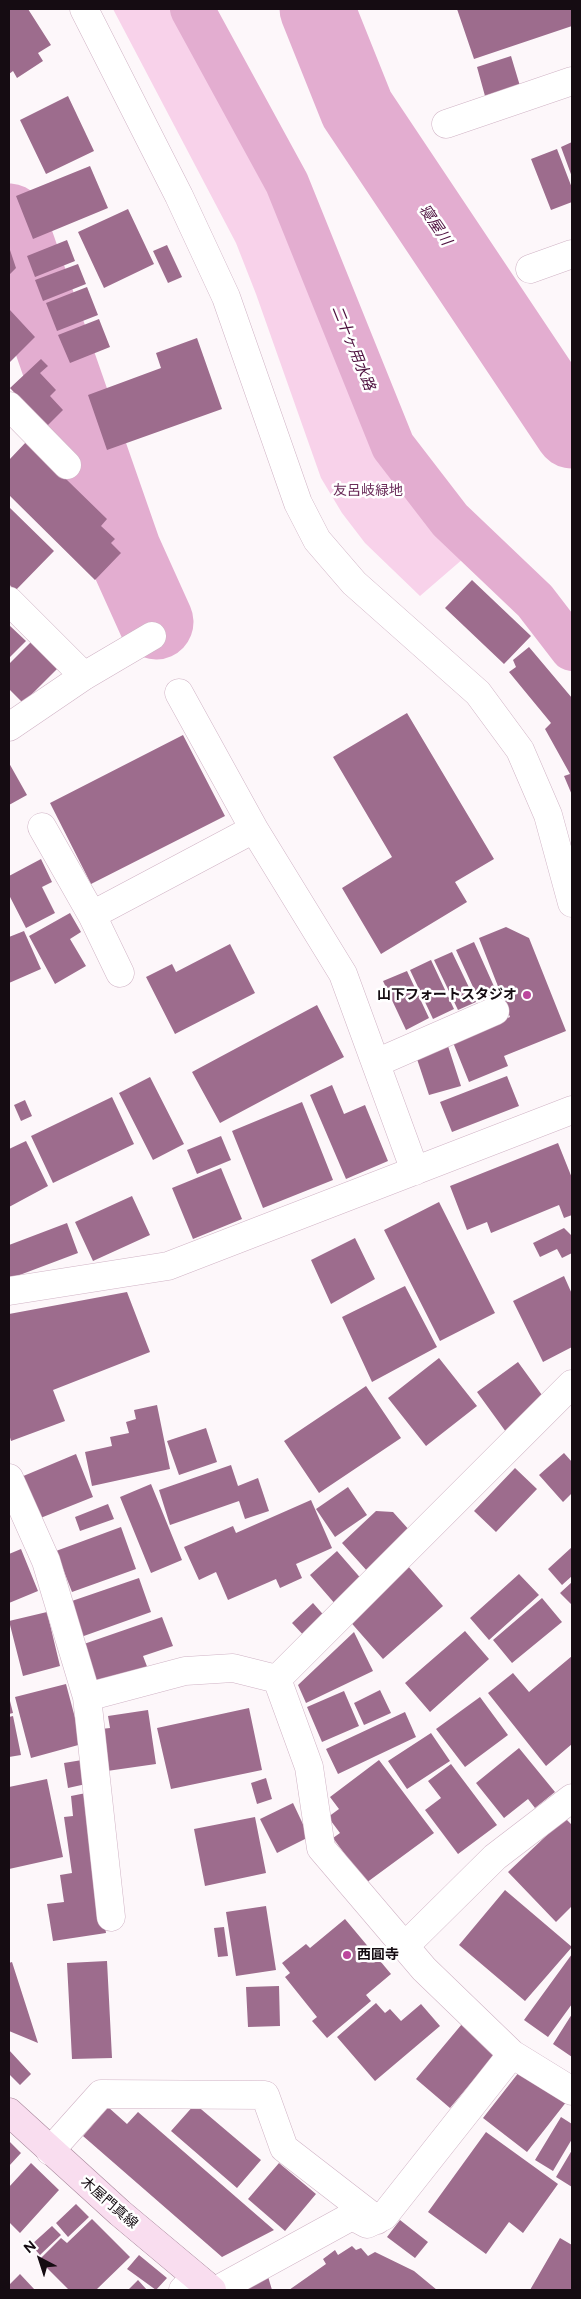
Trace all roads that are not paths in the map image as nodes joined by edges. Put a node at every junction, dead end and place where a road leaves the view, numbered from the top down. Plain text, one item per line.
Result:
1 (84, 9) edge
2 (572, 81) edge
3 (446, 124) dead end
4 (572, 254) edge
5 (530, 269) dead end
6 (9, 406) edge
7 (67, 465) dead end
8 (9, 601) edge
9 (152, 636) dead end
10 (84, 676) junction
11 (179, 693) dead end
12 (9, 727) edge
13 (42, 827) dead end
14 (254, 829) junction
15 (572, 903) edge
16 (92, 915) junction
17 (120, 973) dead end
18 (495, 1011) dead end
19 (376, 1063) junction
20 (572, 1110) edge
21 (415, 1171) junction
22 (9, 1291) edge
23 (572, 1384) edge
24 (9, 1478) edge
25 (277, 1679) junction
26 (87, 1697) junction
27 (569, 1805) edge
28 (111, 1917) dead end
29 (405, 1946) junction
30 (512, 2054) junction
31 (572, 2091) edge
32 (9, 2112) edge
33 (50, 2151) junction
34 (377, 2220) junction
35 (202, 2287) edge

1 - 15 street
2 - 3 street
4 - 5 street
6 - 7 street
8 - 10 street
9 - 10 street
10 - 12 street
11 - 14 street
13 - 16 street
14 - 16 street
14 - 19 street
16 - 17 street
18 - 19 street
19 - 21 street
20 - 21 street
21 - 22 street
23 - 25 street
24 - 26 street
25 - 26 street
25 - 29 street
26 - 28 street
27 - 29 street
29 - 30 street
30 - 31 street
30 - 34 street
32 - 33 main road, 木屋門真線
33 - 34 street
33 - 35 main road, 木屋門真線
34 - 35 street

